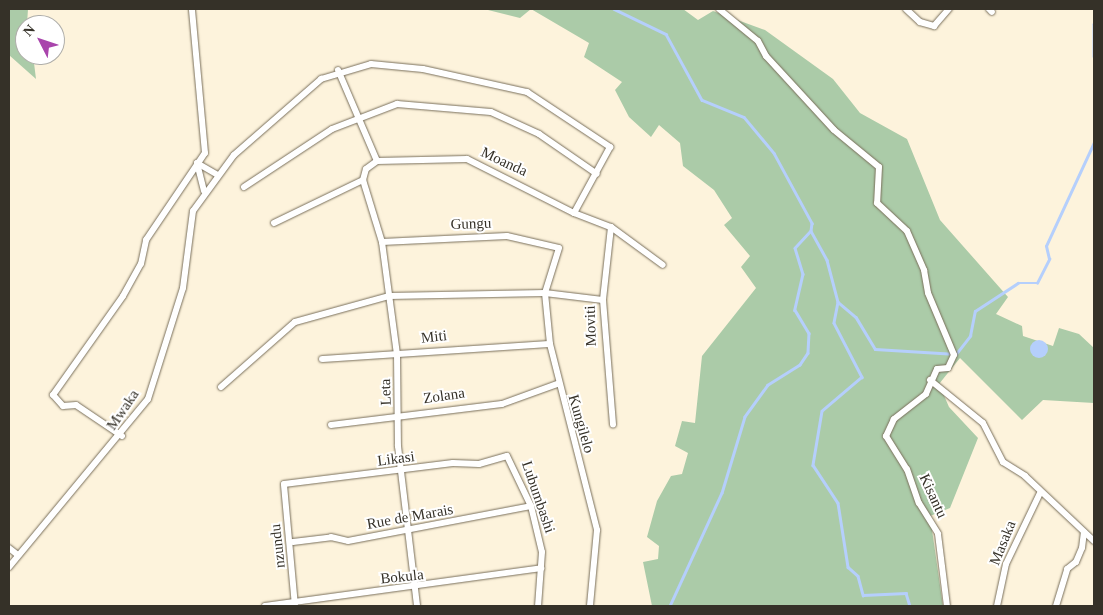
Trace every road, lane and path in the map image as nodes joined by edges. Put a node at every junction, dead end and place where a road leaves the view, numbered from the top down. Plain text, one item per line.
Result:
1 (192, 9) edge
2 (719, 9) edge
3 (906, 9) edge
4 (949, 9) edge
5 (338, 70) junction
6 (360, 118) junction
7 (378, 161) junction
8 (197, 163) junction
9 (218, 174) junction
10 (597, 174) junction
11 (363, 180) junction
12 (244, 187) dead end
13 (199, 204) junction
14 (574, 213) junction
15 (274, 223) dead end
16 (612, 227) junction
17 (382, 242) junction
18 (558, 248) joint
19 (663, 265) dead end
20 (545, 293) junction
21 (389, 296) junction
22 (603, 300) junction
23 (550, 344) junction
24 (397, 354) junction
25 (322, 359) dead end
26 (930, 380) junction
27 (557, 384) junction
28 (221, 386) dead end
29 (400, 414) junction
30 (332, 425) dead end
31 (613, 425) dead end
32 (122, 436) junction
33 (510, 456) joint
34 (401, 472) junction
35 (284, 484) joint
36 (1040, 493) junction
37 (531, 506) junction
38 (410, 528) junction
39 (1084, 532) junction
40 (1094, 540) edge
41 (292, 542) junction
42 (9, 548) edge
43 (18, 556) junction
44 (9, 567) edge
45 (541, 568) junction
46 (415, 589) junction
47 (294, 603) edge
48 (266, 606) edge
49 (417, 606) edge
50 (538, 606) edge
51 (590, 606) edge
52 (947, 606) edge
53 (997, 606) edge
54 (1056, 606) edge

1 - 8 street
2 - 26 street
3 - 4 street
5 - 6 street
5 - 9 street
5 - 10 street
6 - 7 street
6 - 10 street
6 - 12 street
7 - 11 street
7 - 14 street, Moanda
8 - 9 street
8 - 13 street
8 - 32 street
9 - 13 street
10 - 14 street
11 - 15 street
11 - 17 street, Leta
13 - 32 street, Mwaka
14 - 16 street, Moanda
16 - 19 street, Moanda
16 - 22 street, Moviti
17 - 18 street, Gungu
17 - 21 street, Leta
18 - 20 street, Kungilelo
20 - 21 street
20 - 22 street
20 - 23 street, Kungilelo
21 - 24 street, Leta
21 - 28 street
22 - 31 street, Moviti
23 - 24 street, Miti
23 - 27 street, Kungilelo
24 - 25 street, Miti
24 - 29 street, Leta
26 - 36 street
26 - 52 street, Kisantu
27 - 29 street, Zolana
27 - 51 street, Kungilelo
29 - 30 street, Zolana
29 - 34 street, Leta
32 - 43 street, Mwaka
33 - 34 street, Likasi
33 - 37 street, Lubumbashi
34 - 35 street, Likasi
34 - 38 street, Leta
35 - 41 street, nzundu
36 - 39 street
36 - 53 street, Masaka
37 - 38 street, Rue de Marais
37 - 45 street, Lubumbashi
38 - 41 street, Rue de Marais
38 - 46 street, Leta
39 - 40 street
39 - 54 street
41 - 47 street, nzundu
42 - 43 street
43 - 44 street, Mwaka
45 - 46 street, Bokula
45 - 50 street, Lubumbashi
46 - 47 street, Bokula
46 - 49 street, Leta
47 - 48 street, Bokula

